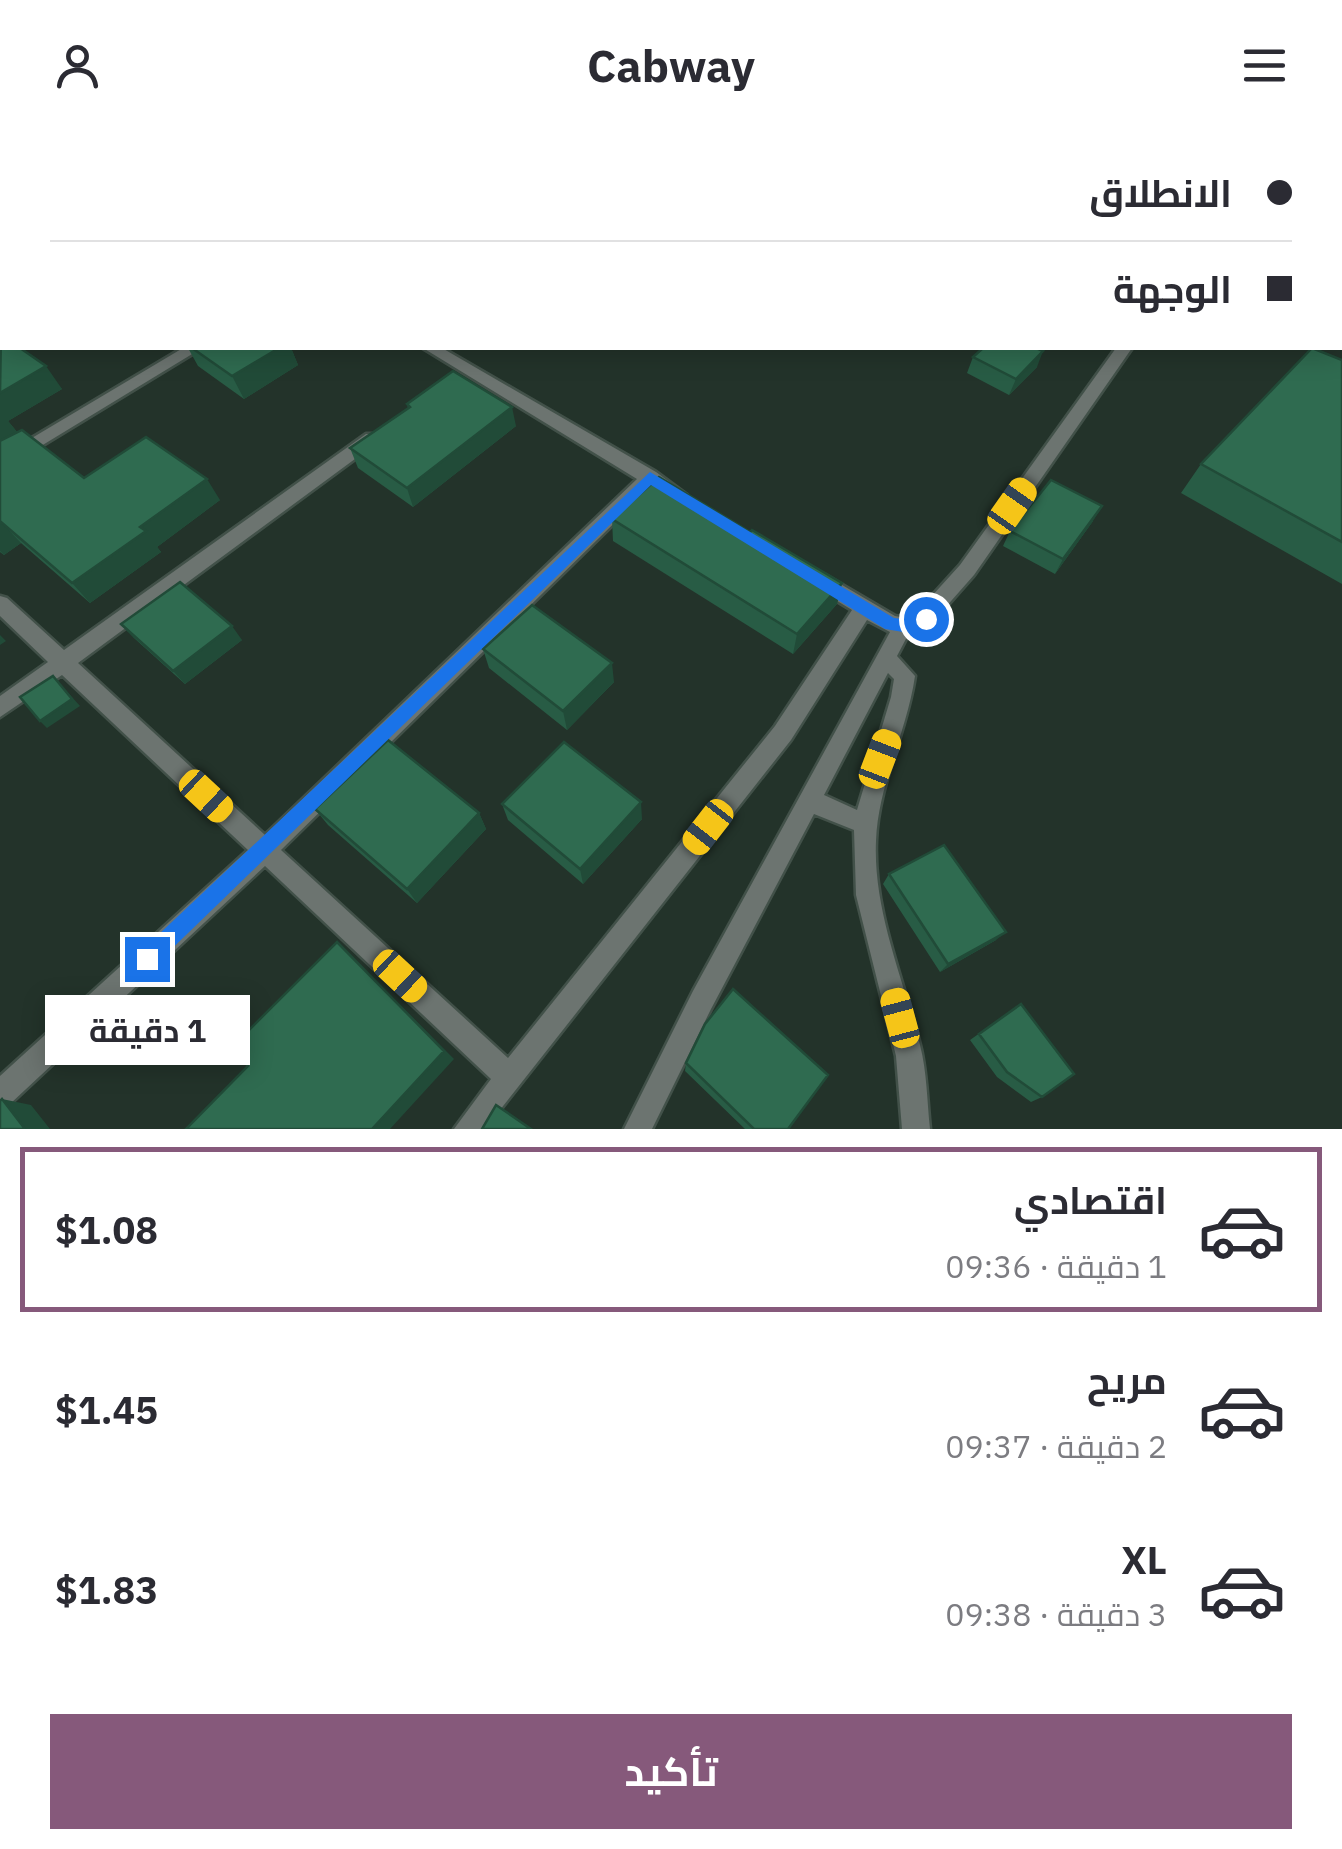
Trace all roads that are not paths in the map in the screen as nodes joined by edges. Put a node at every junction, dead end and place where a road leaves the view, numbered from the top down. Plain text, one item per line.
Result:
1 (191, 350) edge
2 (433, 350) edge
3 (1123, 350) edge
4 (386, 428) edge
5 (0, 465) edge
6 (650, 477) junction
7 (699, 507) edge
8 (798, 568) edge
9 (0, 604) edge
10 (864, 608) junction
11 (902, 628) junction
12 (886, 658) junction
13 (63, 661) junction
14 (0, 708) edge
15 (809, 799) junction
16 (865, 823) junction
17 (264, 850) junction
18 (509, 1077) junction
19 (0, 1094) edge
20 (468, 1129) edge
21 (638, 1129) edge
22 (916, 1129) edge

1 - 5 street
2 - 6 street
3 - 11 street
4 - 13 street
6 - 7 street
6 - 17 street
8 - 10 street
9 - 13 street
10 - 11 street
10 - 18 street
11 - 12 street
12 - 15 street
12 - 16 street
13 - 14 street
13 - 17 street
15 - 16 street
15 - 21 street
16 - 22 street
17 - 18 street
17 - 19 street
18 - 20 street

